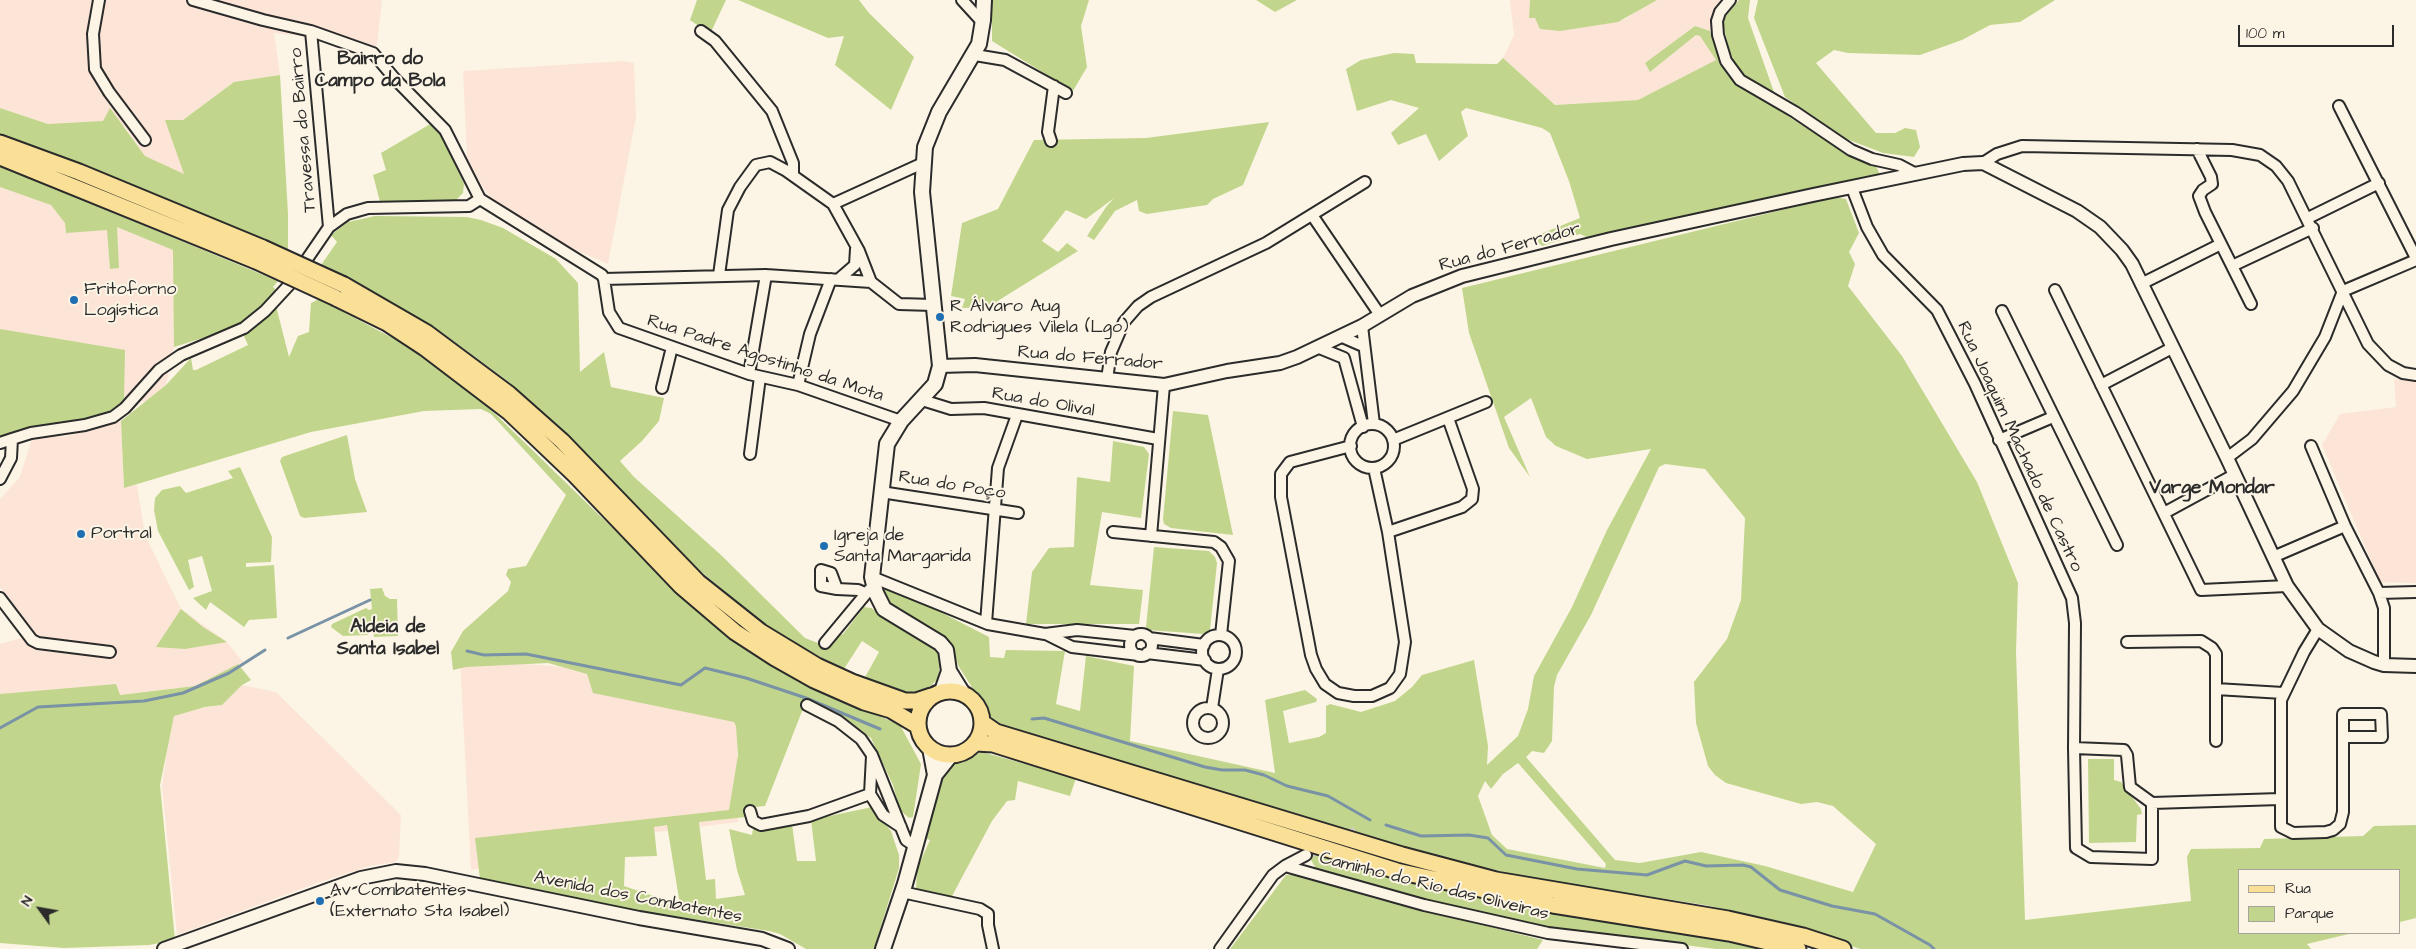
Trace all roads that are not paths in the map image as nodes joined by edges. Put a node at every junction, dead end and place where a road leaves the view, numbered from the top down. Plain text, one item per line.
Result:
1 (99, 0) edge
2 (193, 0) edge
3 (962, 0) edge
4 (984, 0) edge
5 (1730, 0) edge
6 (983, 23) junction
7 (311, 31) junction
8 (701, 31) dead end
9 (975, 55) junction
10 (1054, 86) junction
11 (1066, 93) dead end
12 (2340, 106) dead end
13 (145, 140) dead end
14 (1051, 141) dead end
15 (0, 143) edge
16 (2197, 149) junction
17 (0, 157) edge
18 (923, 163) junction
19 (1983, 163) junction
20 (1916, 174) junction
21 (793, 175) junction
22 (1364, 182) dead end
23 (2379, 183) junction
24 (1852, 188) junction
25 (480, 199) junction
26 (833, 204) junction
27 (1312, 214) junction
28 (2308, 218) junction
29 (329, 227) junction
30 (2313, 228) junction
31 (2221, 244) junction
32 (856, 245) junction
33 (259, 255) junction
34 (2416, 259) edge
35 (2232, 266) junction
36 (719, 275) junction
37 (766, 275) junction
38 (604, 279) junction
39 (836, 279) junction
40 (871, 282) junction
41 (2141, 284) junction
42 (2055, 290) dead end
43 (340, 291) junction
44 (2343, 291) junction
45 (2251, 304) dead end
46 (932, 305) junction
47 (2002, 311) dead end
48 (1380, 315) junction
49 (1362, 326) junction
50 (1340, 336) junction
51 (1363, 346) junction
52 (672, 347) junction
53 (1318, 347) junction
54 (2172, 348) junction
55 (1344, 358) junction
56 (940, 366) junction
57 (749, 374) junction
58 (2416, 376) edge
59 (760, 377) junction
60 (1107, 380) junction
61 (2101, 384) junction
62 (798, 385) junction
63 (1164, 385) junction
64 (662, 388) dead end
65 (922, 400) junction
66 (1486, 402) dead end
67 (1017, 415) junction
68 (2053, 417) junction
69 (1448, 418) junction
70 (901, 421) junction
71 (1374, 424) junction
72 (1363, 427) junction
73 (12, 439) junction
74 (1158, 439) junction
75 (1393, 440) junction
76 (1999, 440) junction
77 (0, 443) edge
78 (1351, 446) junction
79 (2311, 446) dead end
80 (750, 454) dead end
81 (2227, 458) junction
82 (1374, 468) junction
83 (2234, 475) junction
84 (0, 479) edge
85 (881, 492) junction
86 (995, 510) junction
87 (1018, 513) dead end
88 (2164, 513) junction
89 (2346, 526) junction
90 (1113, 532) dead end
91 (1388, 532) junction
92 (1152, 536) junction
93 (2117, 545) dead end
94 (2274, 557) junction
95 (870, 586) junction
96 (2287, 586) junction
97 (837, 589) dead end
98 (2416, 592) edge
99 (2379, 593) junction
100 (0, 598) edge
101 (986, 623) junction
102 (2318, 629) junction
103 (1073, 631) junction
104 (1045, 634) junction
105 (1222, 635) junction
106 (1135, 636) junction
107 (1149, 638) junction
108 (2127, 642) dead end
109 (825, 643) dead end
110 (1204, 645) junction
111 (1068, 646) junction
112 (110, 652) dead end
113 (1143, 654) junction
114 (1205, 660) junction
115 (2384, 665) junction
116 (2416, 666) edge
117 (1218, 669) junction
118 (950, 671) junction
119 (2216, 689) junction
120 (962, 692) junction
121 (2283, 693) junction
122 (936, 694) junction
123 (808, 705) dead end
124 (1212, 708) dead end
125 (983, 723) junction
126 (918, 726) junction
127 (2344, 736) dead end
128 (2216, 741) dead end
129 (976, 743) junction
130 (930, 748) junction
131 (2074, 748) junction
132 (872, 755) junction
133 (951, 755) junction
134 (935, 775) junction
135 (870, 794) junction
136 (2280, 799) junction
137 (2152, 803) junction
138 (750, 811) dead end
139 (901, 826) junction
140 (915, 846) junction
141 (1306, 855) tunnel mouth
142 (1285, 866) junction
143 (902, 892) junction
144 (169, 948) edge
145 (788, 949) edge
146 (883, 949) edge
147 (993, 949) edge
148 (1220, 949) edge
149 (1682, 949) edge
150 (1798, 949) edge
151 (1843, 949) edge

1 - 13 street
2 - 7 street
3 - 6 street
4 - 6 main road
5 - 20 street
6 - 9 main road
7 - 25 street
7 - 29 street, Travessa do Bairro
8 - 21 street
9 - 10 street
9 - 18 main road
10 - 11 street
10 - 14 street
12 - 23 street
15 - 33 main road
16 - 19 street
16 - 28 street
16 - 31 street
17 - 33 main road
18 - 26 street
18 - 46 main road
19 - 20 street, Rua do Ferrador
19 - 41 street
20 - 24 street, Rua do Ferrador
21 - 26 street
21 - 36 street
22 - 27 street
23 - 28 street
23 - 34 street
24 - 48 street, Rua do Ferrador
24 - 76 street, Rua Joaquim Machado de Castro
25 - 29 street
25 - 38 street
26 - 32 street
27 - 48 street
27 - 60 street
28 - 30 street
29 - 73 street
30 - 35 street
30 - 44 street
31 - 35 street
31 - 41 street
32 - 39 street
32 - 40 street
33 - 43 main road, bridge
34 - 44 street
35 - 45 street
36 - 37 street
36 - 38 street
37 - 39 street
37 - 57 street
38 - 52 street, Rua Padre Agostinho da Mota
39 - 40 street
39 - 62 street
40 - 46 street
41 - 54 street
42 - 61 street
43 - 122 main road
43 - 126 main road
44 - 58 street
44 - 81 street
46 - 56 main road
47 - 68 street
48 - 49 street, Rua do Ferrador
49 - 50 street, Rua do Ferrador
49 - 51 street
50 - 51 street
50 - 53 street, Rua do Ferrador
50 - 55 street
51 - 71 street
52 - 57 street, Rua Padre Agostinho da Mota
52 - 64 street
53 - 55 street
53 - 63 street, Rua do Ferrador
54 - 61 street
54 - 81 street
55 - 72 street
56 - 60 street, Rua do Ferrador
56 - 65 main road
57 - 59 street, Rua Padre Agostinho da Mota
59 - 62 street, Rua Padre Agostinho da Mota
59 - 80 street
60 - 63 street, Rua do Ferrador
61 - 88 street
62 - 70 street, Rua Padre Agostinho da Mota
63 - 74 street
65 - 67 street, Rua do Olival
65 - 70 main road
66 - 69 street
67 - 74 street, Rua do Olival
67 - 86 street
68 - 76 street
68 - 93 street
69 - 75 street
69 - 91 street
70 - 85 main road
71 - 72 street
71 - 75 street
72 - 78 street
73 - 77 street
73 - 84 street
74 - 92 street
75 - 82 street
76 - 131 street, Rua Joaquim Machado de Castro
78 - 82 street
78 - 91 street
79 - 89 street
81 - 83 street
82 - 91 street
83 - 88 street
83 - 94 street
85 - 86 street, Rua do Poço
85 - 95 main road
86 - 87 street, Rua do Poço
86 - 101 street
88 - 96 street
89 - 94 street
89 - 99 street
90 - 92 street
92 - 105 street
94 - 96 street
95 - 97 street
95 - 101 street
95 - 109 street
95 - 118 main road
96 - 102 street
98 - 99 street
99 - 115 street
100 - 112 street
101 - 104 street
102 - 115 street
102 - 121 street
103 - 104 street
103 - 106 street
103 - 111 street
104 - 111 street
105 - 110 street
105 - 117 street
106 - 107 street
106 - 113 street
107 - 110 street
107 - 113 street
108 - 119 street
110 - 114 street
111 - 113 street
113 - 114 street
114 - 117 street
115 - 116 street
117 - 124 street
118 - 120 main road
118 - 122 main road
119 - 121 street
119 - 128 street
120 - 122 main road
120 - 125 main road
121 - 136 street
122 - 126 main road
123 - 132 street
125 - 129 main road
125 - 151 main road
126 - 130 main road
127 - 136 street
129 - 133 main road
129 - 150 main road
130 - 133 main road
130 - 134 main road
131 - 137 street
131 - 137 street, Rua Joaquim Machado de Castro
132 - 135 street
132 - 139 street
133 - 134 main road
134 - 140 main road
135 - 138 street
135 - 139 street
136 - 137 street
139 - 140 street
140 - 143 main road
141 - 142 street
142 - 148 street
142 - 149 street, Caminho do Rio das Oliveiras
143 - 146 main road
143 - 147 street
144 - 145 street, Avenida dos Combatentes

